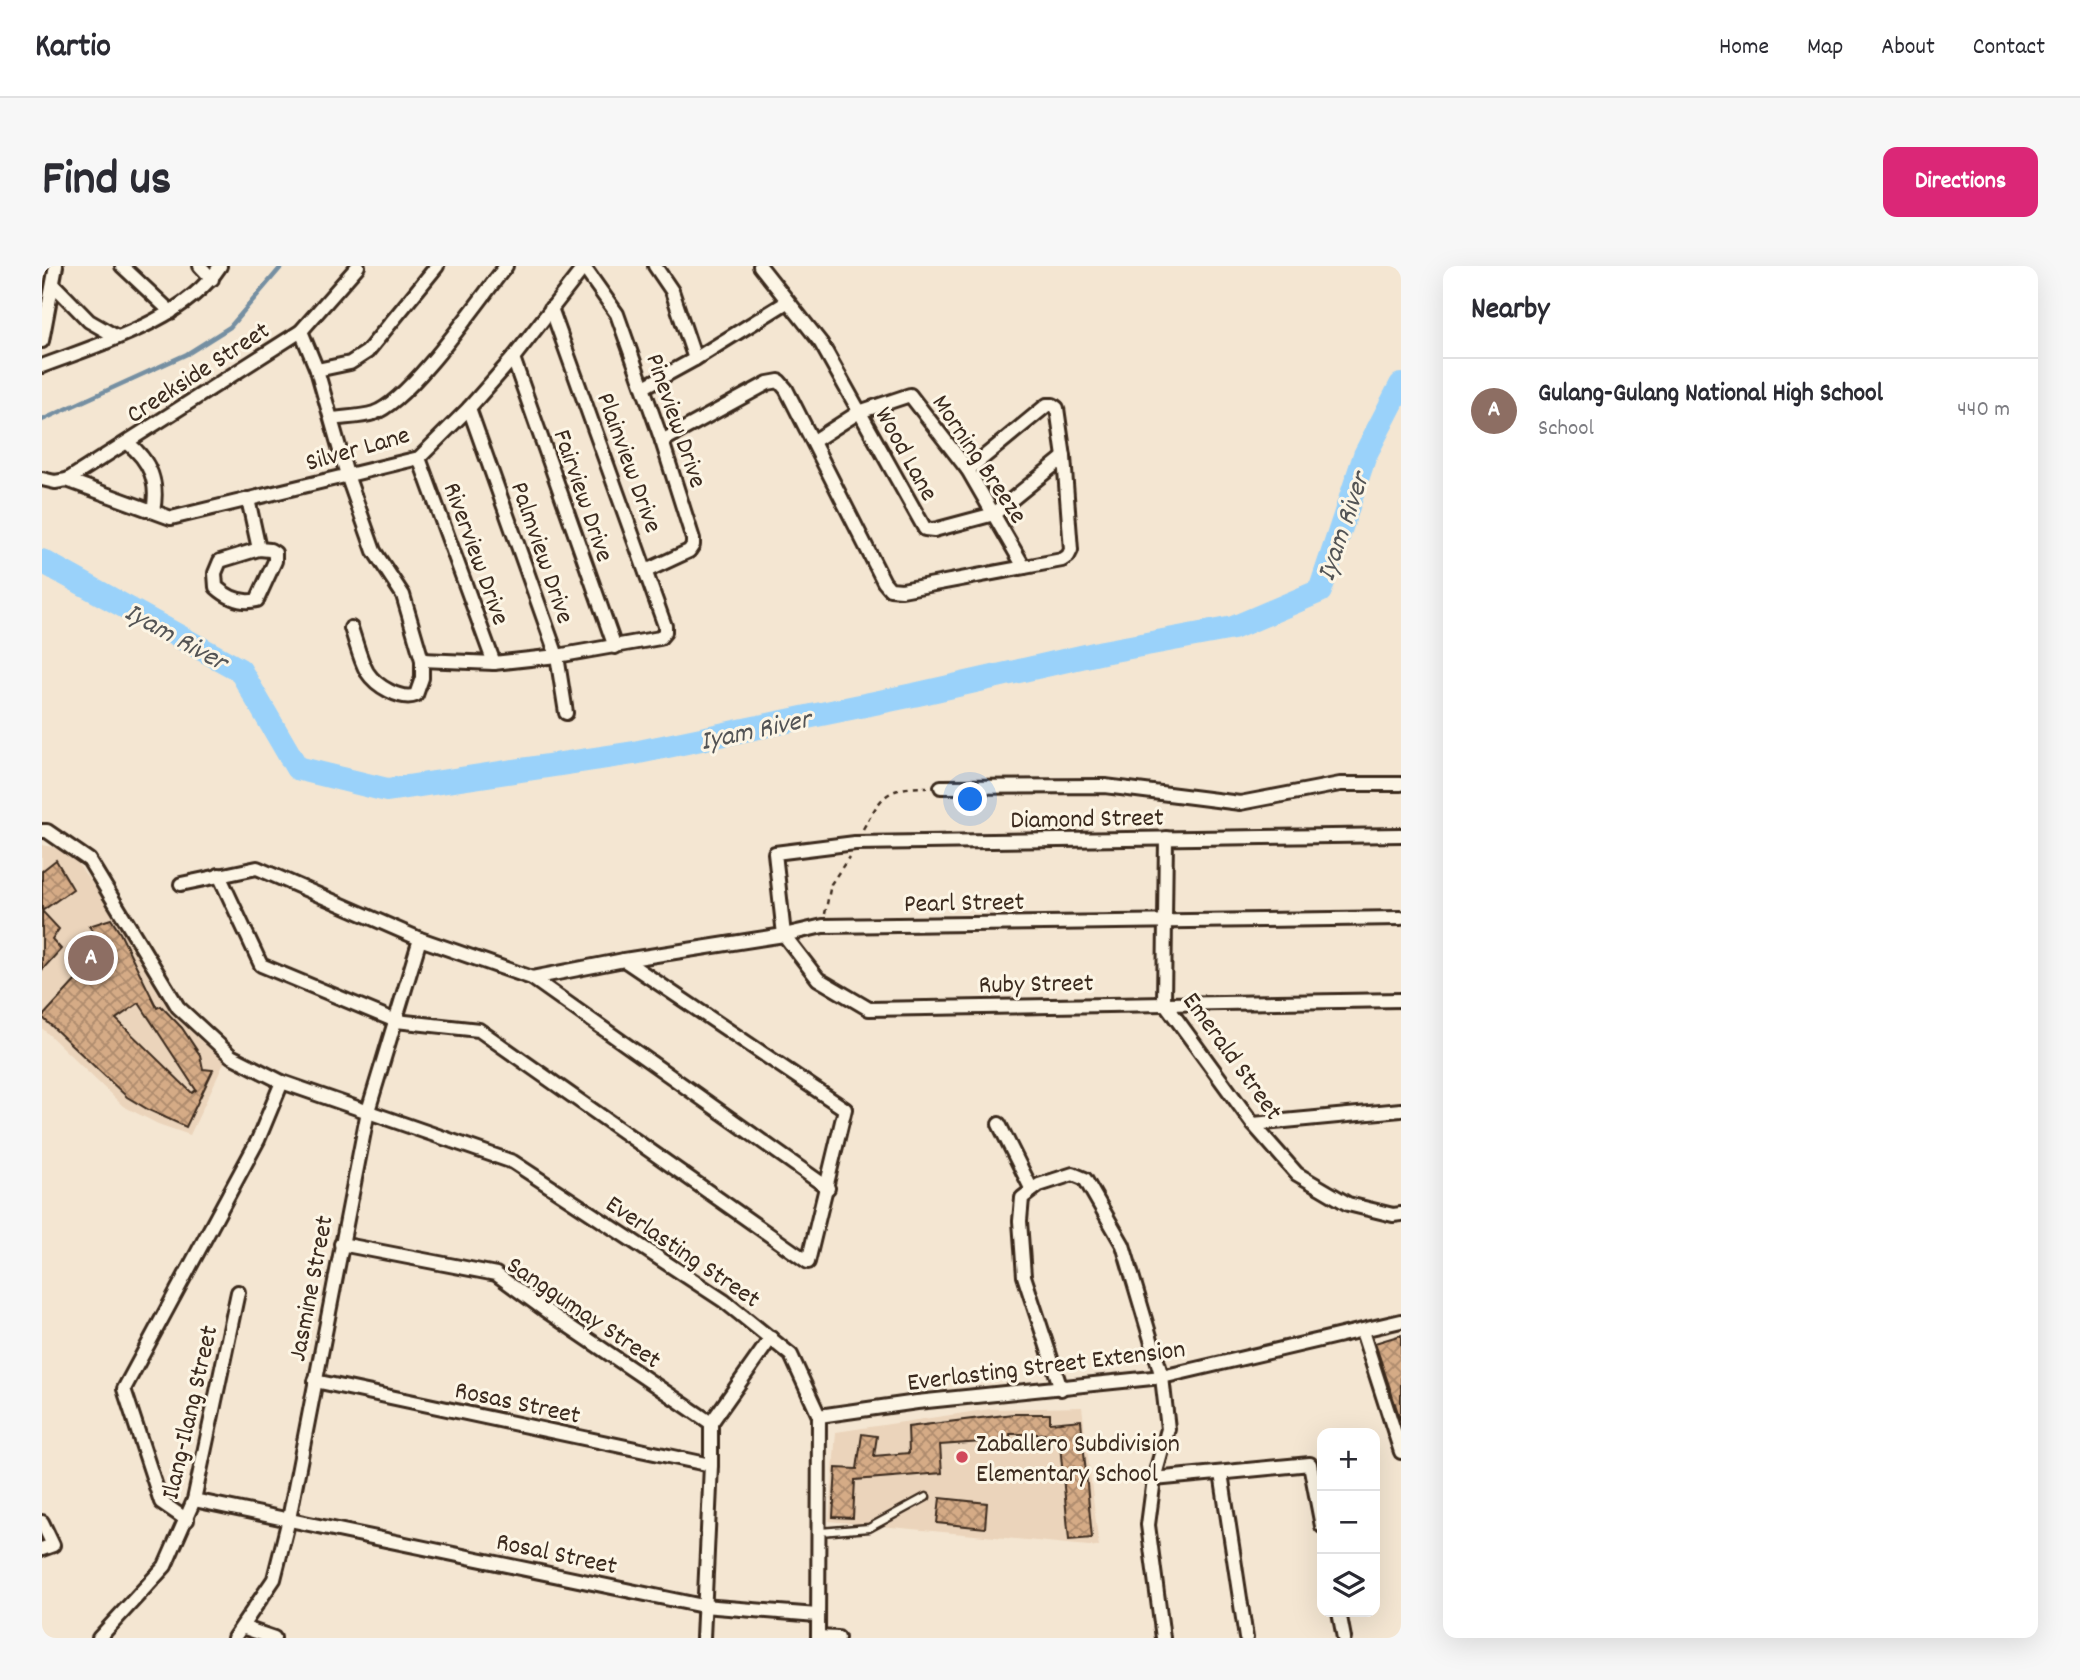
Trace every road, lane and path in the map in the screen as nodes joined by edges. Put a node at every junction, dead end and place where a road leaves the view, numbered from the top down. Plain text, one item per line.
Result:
1 (57, 266) edge
2 (122, 266) edge
3 (200, 266) edge
4 (220, 266) edge
5 (358, 266) edge
6 (437, 266) edge
7 (506, 266) edge
8 (655, 266) edge
9 (760, 266) edge
10 (584, 267) edge
11 (212, 279) junction
12 (53, 284) junction
13 (787, 302) junction
14 (551, 309) junction
15 (171, 312) junction
16 (301, 331) junction
17 (117, 337) junction
18 (42, 341) edge
19 (513, 358) junction
20 (695, 359) junction
21 (42, 366) edge
22 (317, 370) junction
23 (643, 387) junction
24 (469, 408) junction
25 (859, 412) junction
26 (332, 419) junction
27 (662, 441) junction
28 (814, 442) junction
29 (128, 443) junction
30 (1064, 457) junction
31 (419, 458) junction
32 (968, 470) junction
33 (347, 475) junction
34 (42, 479) edge
35 (68, 480) junction
36 (248, 499) junction
37 (152, 511) junction
38 (994, 514) junction
39 (259, 549) junction
40 (1024, 567) junction
41 (646, 571) junction
42 (351, 628) dead end
43 (615, 647) junction
44 (556, 656) junction
45 (422, 660) junction
46 (494, 663) junction
47 (566, 713) dead end
48 (1401, 785) edge
49 (941, 787) joint
50 (42, 831) edge
51 (1401, 835) edge
52 (1166, 838) junction
53 (855, 843) junction
54 (219, 875) junction
55 (181, 884) dead end
56 (1401, 918) edge
57 (1164, 920) junction
58 (823, 926) junction
59 (784, 935) junction
60 (420, 939) junction
61 (624, 960) junction
62 (532, 978) junction
63 (1401, 1000) edge
64 (1164, 1003) junction
65 (396, 1021) junction
66 (282, 1082) junction
67 (1401, 1110) edge
68 (368, 1111) junction
69 (999, 1124) dead end
70 (1252, 1124) junction
71 (828, 1188) junction
72 (1032, 1190) junction
73 (1401, 1214) edge
74 (341, 1244) junction
75 (238, 1292) dead end
76 (1401, 1321) edge
77 (1362, 1331) junction
78 (771, 1338) junction
79 (1162, 1377) junction
80 (315, 1381) junction
81 (1060, 1389) junction
82 (818, 1416) junction
83 (711, 1423) junction
84 (1400, 1444) edge
85 (711, 1465) junction
86 (1221, 1473) junction
87 (1154, 1479) junction
88 (926, 1497) dead end
89 (194, 1500) junction
90 (1317, 1500) edge
91 (289, 1519) junction
92 (187, 1520) junction
93 (42, 1522) edge
94 (820, 1532) junction
95 (42, 1549) edge
96 (703, 1606) junction
97 (817, 1615) junction
98 (1340, 1617) edge
99 (238, 1633) edge
100 (818, 1637) edge
101 (99, 1638) edge
102 (274, 1638) edge
103 (703, 1638) edge
104 (838, 1638) edge
105 (1163, 1638) edge
106 (1246, 1638) edge
107 (1344, 1638) edge

1 - 12 street
2 - 15 street
3 - 11 street
4 - 11 street
5 - 16 street, Creekside Street
6 - 22 street
7 - 26 street
8 - 20 street
9 - 13 street, Wood Lane
10 - 14 street, Silver Lane
10 - 23 street, Pineview Drive
11 - 15 street
12 - 17 street
12 - 18 street
13 - 20 street
13 - 25 street, Wood Lane
14 - 19 street, Silver Lane
14 - 41 street, Plainview Drive
15 - 17 street
16 - 22 street
16 - 29 street, Creekside Street
17 - 21 street
19 - 24 street, Silver Lane
19 - 43 street, Fairview Drive
20 - 23 street
22 - 26 street
23 - 27 street, Pineview Drive
24 - 31 street, Silver Lane
24 - 44 street, Palmview Drive
25 - 28 street, Morning Breeze
25 - 32 street, Morning Breeze
25 - 38 street, Wood Lane
26 - 33 street
27 - 28 street
27 - 41 street, Pineview Drive
28 - 40 street
29 - 35 street, Creekside Street
29 - 37 street
30 - 32 street
30 - 38 street, Wood Lane
30 - 40 street
31 - 33 street, Silver Lane
31 - 46 street, Riverview Drive
32 - 38 street, Morning Breeze
33 - 36 street, Silver Lane
33 - 45 street
34 - 35 street
35 - 37 street, Silver Lane
36 - 37 street, Silver Lane
36 - 39 street
38 - 40 street, Morning Breeze
39 - 39 street
41 - 43 street, Plainview Drive
42 - 45 street
43 - 44 street
44 - 46 street
44 - 47 street, Palmview Drive
45 - 46 street
48 - 49 street
49 - 53 path
50 - 66 street, Everlasting Street
51 - 52 street, Diamond Street
52 - 53 street, Diamond Street
52 - 57 street, Emerald Street
53 - 58 path
53 - 59 street, Diamond Street
54 - 55 street
54 - 60 street
54 - 65 street
56 - 57 street, Pearl Street
57 - 58 street, Pearl Street
57 - 64 street, Emerald Street
58 - 59 street, Pearl Street
59 - 61 street, Pearl Street
59 - 64 street, Ruby Street
60 - 62 street
60 - 65 street, Jasmine Street
61 - 62 street, Pearl Street
61 - 71 street
62 - 71 street
63 - 64 street, Ruby Street
64 - 70 street, Emerald Street
65 - 68 street, Jasmine Street
65 - 71 street
66 - 68 street, Everlasting Street
66 - 92 street
67 - 70 street
68 - 74 street, Jasmine Street
68 - 78 street, Everlasting Street
69 - 72 street
70 - 73 street, Emerald Street
72 - 79 street
72 - 81 street
74 - 80 street, Jasmine Street
74 - 83 street, Sanggumay Street
75 - 89 street, Ilang-Ilang Street
76 - 77 street, Everlasting Street Extension
77 - 79 street, Everlasting Street Extension
77 - 84 street
78 - 82 street, Everlasting Street
78 - 83 street
79 - 81 street, Everlasting Street Extension
79 - 87 street
80 - 85 street, Rosas Street
80 - 91 street, Jasmine Street
81 - 82 street, Everlasting Street Extension
82 - 94 street, Everlasting Street
83 - 85 street
85 - 96 street
86 - 87 street
86 - 90 street
86 - 106 street
87 - 105 street
88 - 94 lane
89 - 91 street, Rosal Street
89 - 92 street, Ilang-Ilang Street
91 - 96 street, Rosal Street
91 - 99 street, Jasmine Street
92 - 101 street, Ilang-Ilang Street
93 - 95 street
94 - 97 street, Everlasting Street
96 - 97 street, Rosal Street
96 - 103 street
97 - 100 street, Everlasting Street
98 - 107 street
99 - 102 street
100 - 104 street

